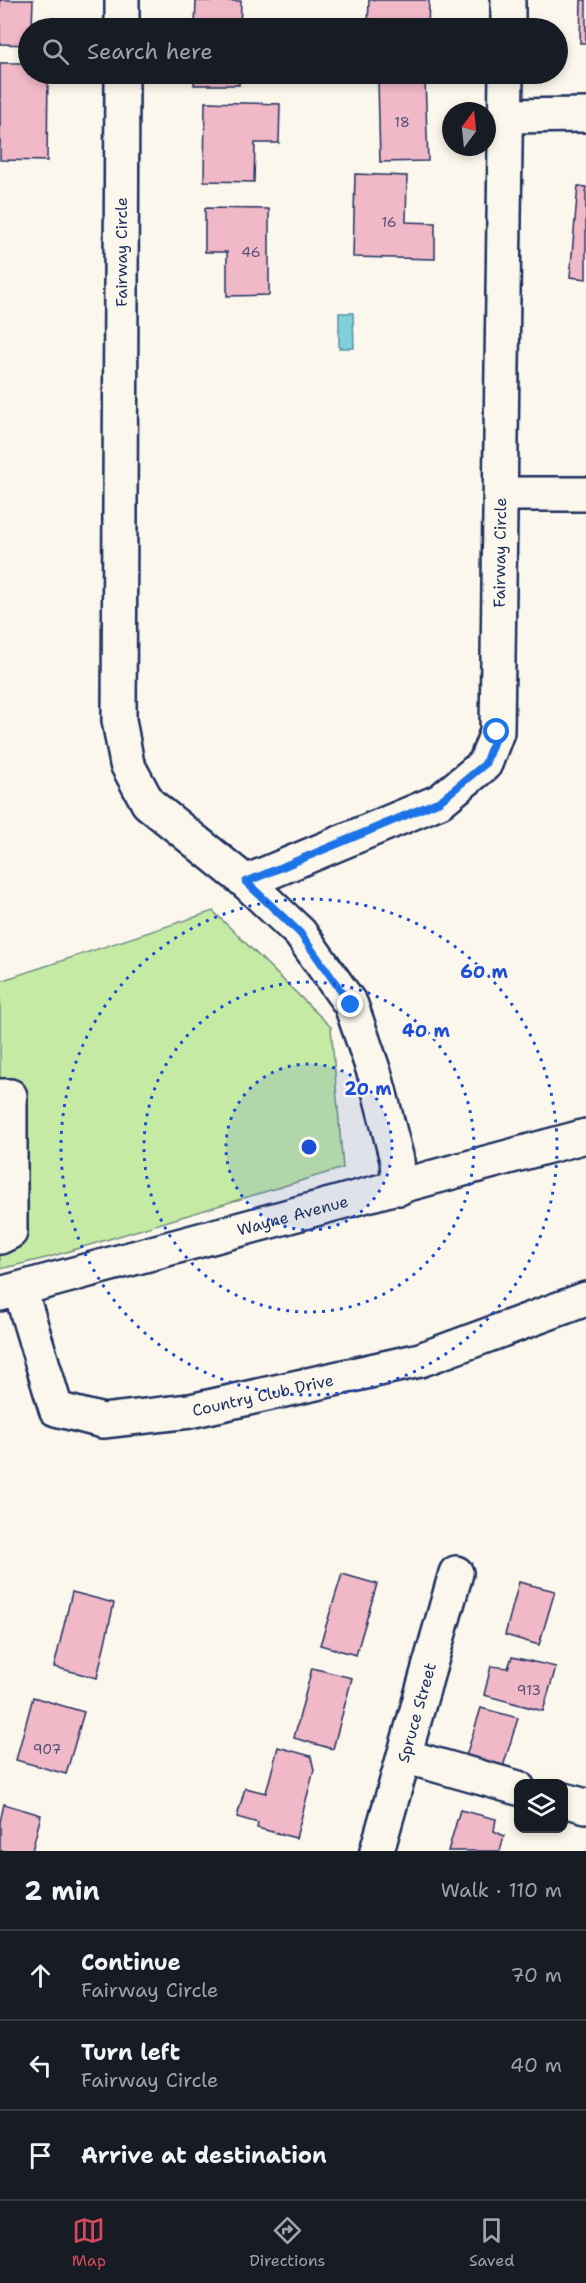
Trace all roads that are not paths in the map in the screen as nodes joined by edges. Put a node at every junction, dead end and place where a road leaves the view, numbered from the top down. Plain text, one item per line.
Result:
1 (122, 0) edge
2 (508, 0) edge
3 (122, 18) edge
4 (508, 18) edge
5 (122, 84) edge
6 (506, 84) edge
7 (586, 115) edge
8 (505, 116) junction
9 (586, 494) edge
10 (501, 495) junction
11 (246, 882) junction
12 (0, 1096) edge
13 (586, 1136) edge
14 (399, 1188) junction
15 (0, 1237) edge
16 (10, 1291) edge
17 (586, 1299) edge
18 (456, 1573) dead end
19 (404, 1756) junction
20 (514, 1787) edge
21 (568, 1801) edge
22 (586, 1806) edge
23 (377, 1851) edge

1 - 3 street
2 - 4 street
5 - 11 street, Fairway Circle
6 - 8 street, Fairway Circle
7 - 8 street
8 - 10 street, Fairway Circle
9 - 10 street
10 - 11 street, Fairway Circle
11 - 14 street, Fairway Circle
12 - 15 street
13 - 14 street, Wayne Avenue
14 - 16 street, Wayne Avenue
16 - 17 street, Country Club Drive
18 - 19 street, Spruce Street
19 - 20 street
19 - 23 street, Spruce Street
21 - 22 street

